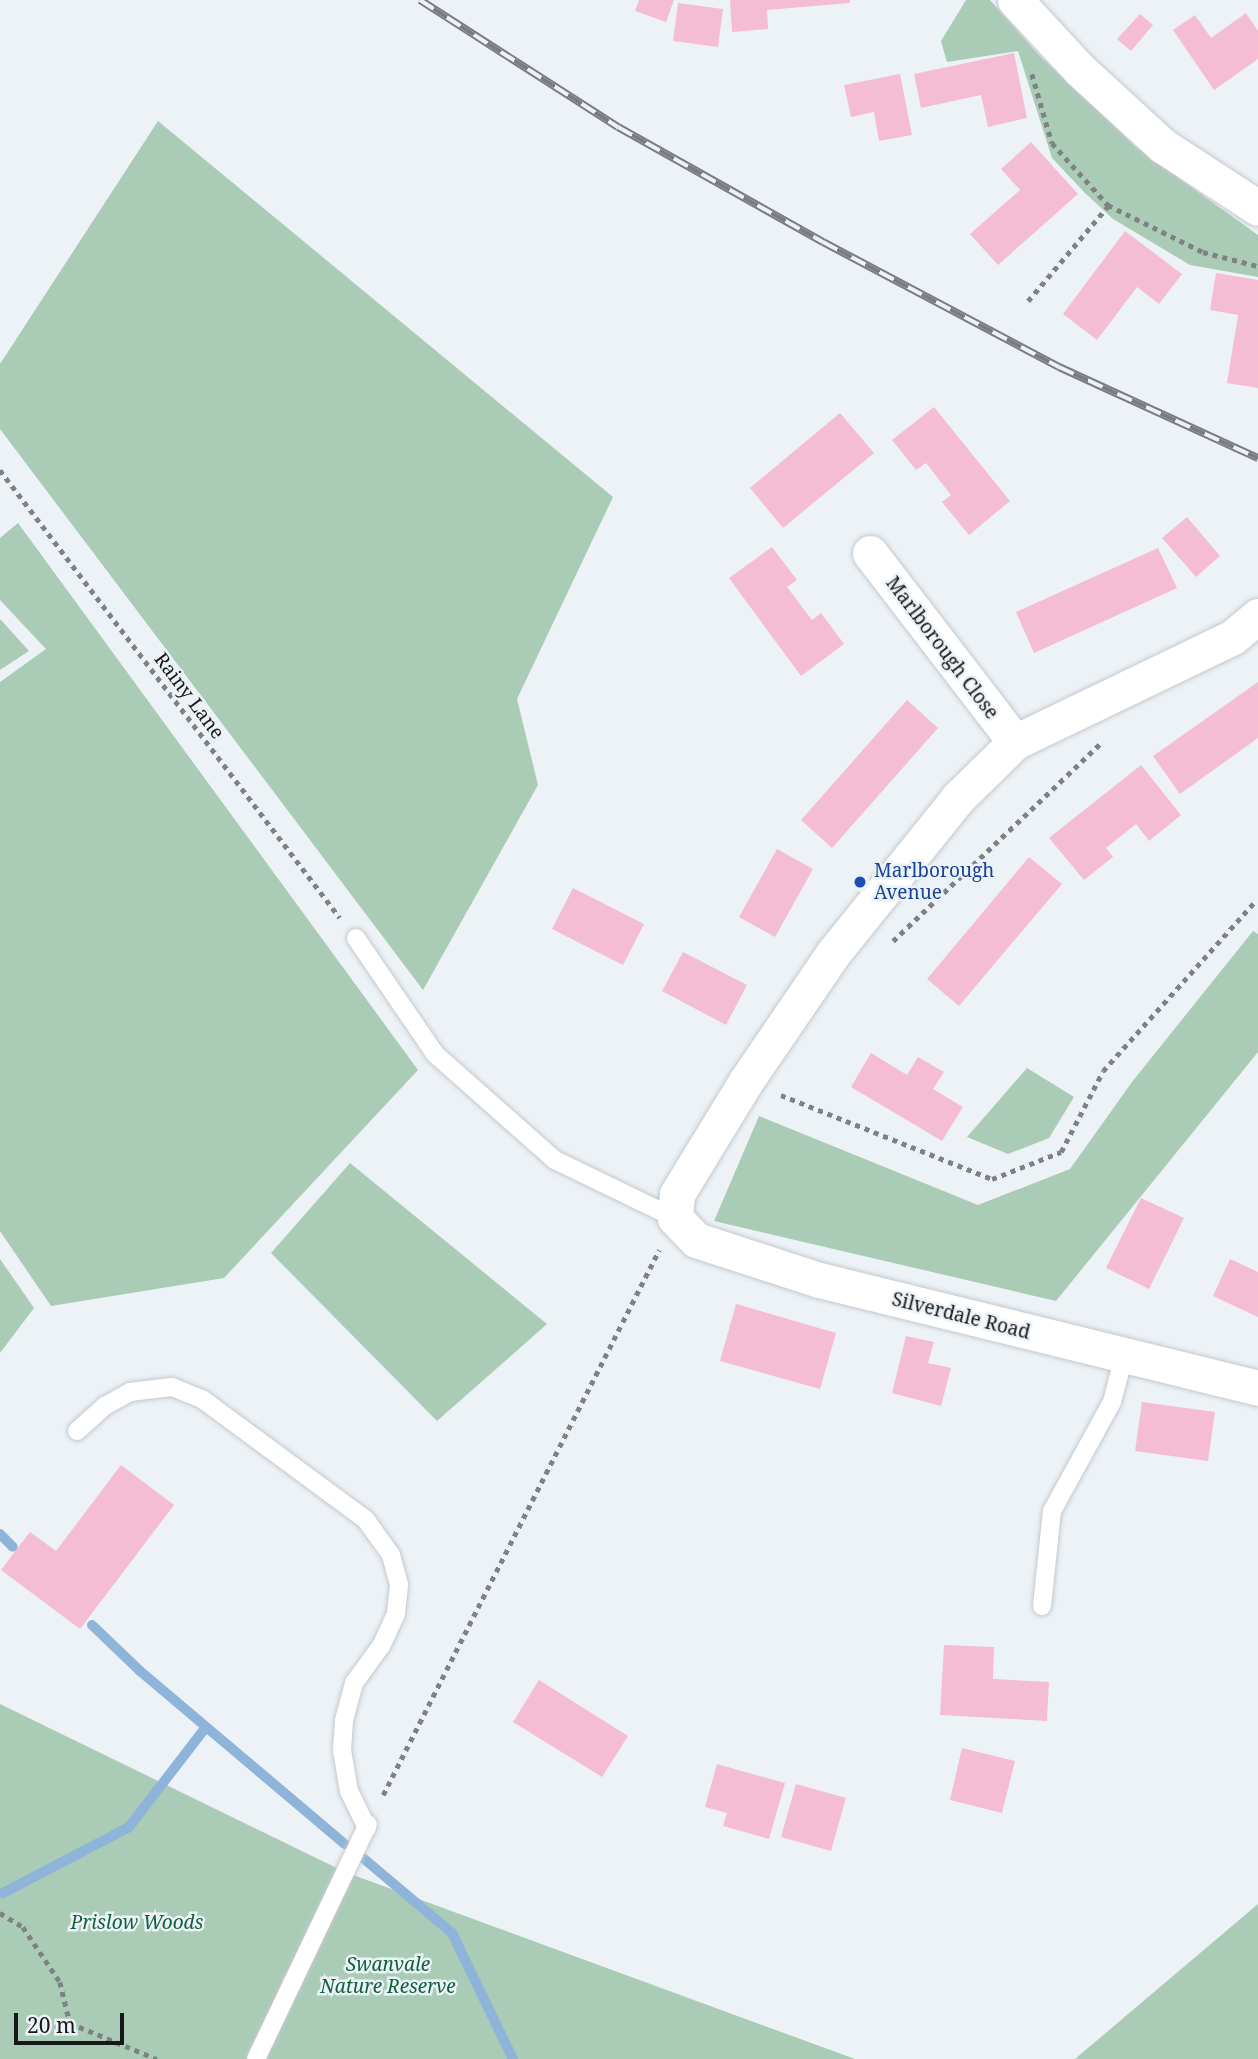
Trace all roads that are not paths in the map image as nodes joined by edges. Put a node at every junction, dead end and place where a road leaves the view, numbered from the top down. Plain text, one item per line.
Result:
1 (1015, 0) edge
2 (1258, 208) edge
3 (870, 553) dead end
4 (1258, 616) edge
5 (1015, 742) junction
6 (356, 938) road end
7 (675, 1218) junction
8 (1124, 1356) junction
9 (1258, 1388) edge
10 (77, 1431) dead end
11 (1042, 1606) dead end
12 (256, 2059) edge

1 - 2 street
3 - 5 street, Marlborough Close
4 - 5 street
5 - 7 street
6 - 7 lane
7 - 8 street, Silverdale Road
8 - 9 street, Silverdale Road
8 - 11 lane
10 - 12 lane

